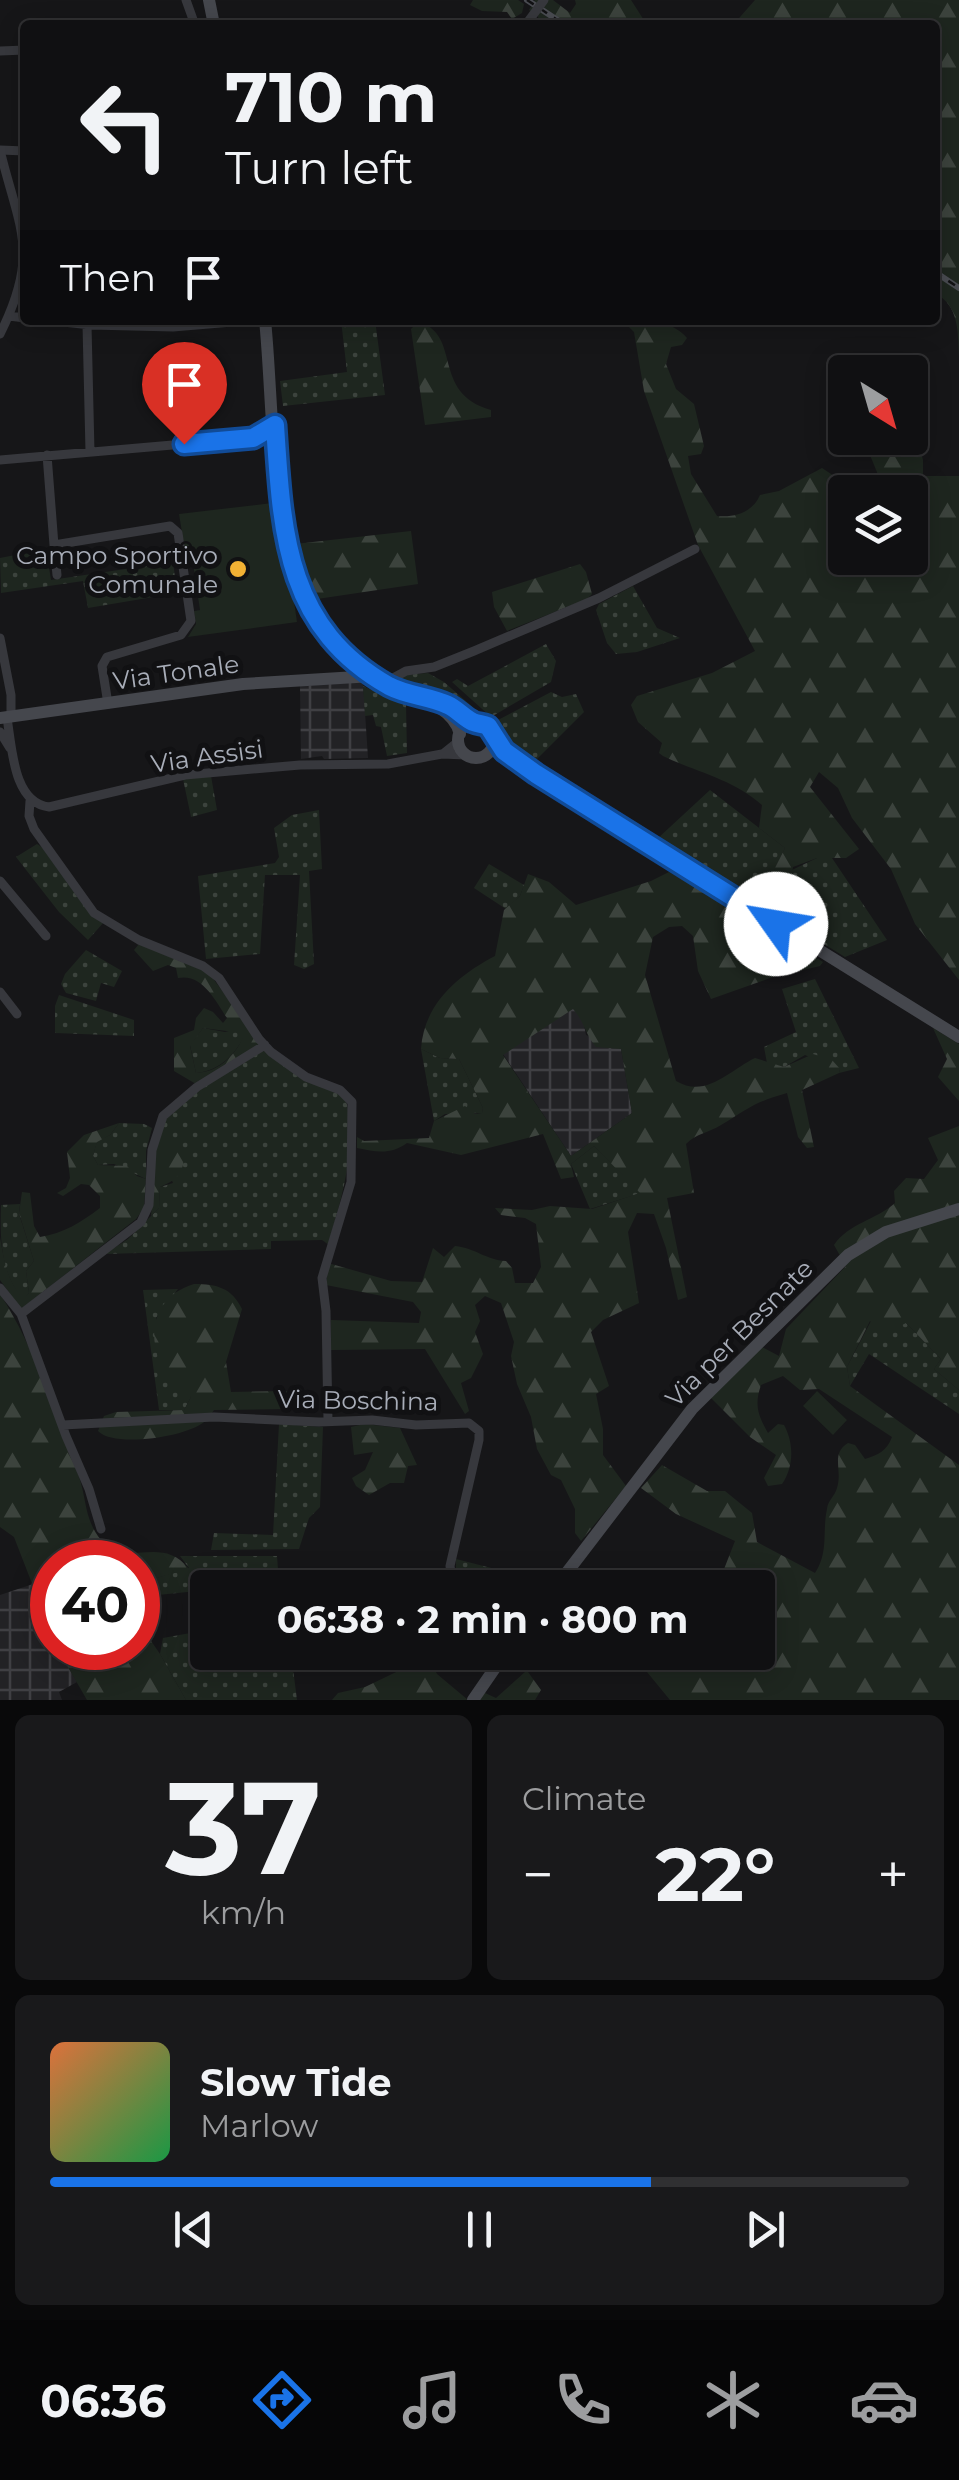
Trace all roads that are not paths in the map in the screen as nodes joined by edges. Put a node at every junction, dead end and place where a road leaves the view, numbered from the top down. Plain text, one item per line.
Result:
1 (0, 150) edge
2 (20, 218) edge
3 (20, 277) edge
4 (9, 316) junction
5 (20, 317) edge
6 (87, 325) joint
7 (209, 325) edge
8 (262, 325) edge
9 (0, 334) edge
10 (275, 425) junction
11 (253, 438) junction
12 (276, 448) junction
13 (90, 452) junction
14 (47, 455) junction
15 (0, 460) edge
16 (54, 544) junction
17 (695, 548) dead end
18 (57, 575) dead end
19 (0, 638) edge
20 (358, 664) junction
21 (348, 679) junction
22 (379, 679) junction
23 (412, 696) junction
24 (108, 704) junction
25 (6, 718) edge
26 (474, 722) junction
27 (0, 732) edge
28 (459, 738) junction
29 (494, 740) junction
30 (442, 754) junction
31 (466, 754) junction
32 (13, 755) junction
33 (486, 755) junction
34 (536, 774) junction
35 (30, 801) junction
36 (0, 881) edge
37 (46, 936) dead end
38 (0, 992) edge
39 (17, 1014) dead end
40 (959, 1037) edge
41 (265, 1045) junction
42 (959, 1210) edge
43 (0, 1288) edge
44 (21, 1314) junction
45 (328, 1421) junction
46 (63, 1424) junction
47 (100, 1529) dead end
48 (451, 1570) edge
49 (569, 1570) edge
50 (494, 1670) edge
51 (473, 1700) edge

1 - 2 street
3 - 4 street
4 - 5 street
4 - 9 street
6 - 7 street
6 - 13 street
8 - 10 street
10 - 11 street
10 - 12 street
11 - 12 street
11 - 13 street
12 - 20 street
13 - 14 street
14 - 15 street
14 - 16 street
16 - 18 street
16 - 24 street
17 - 22 street
19 - 25 street
20 - 21 street
20 - 22 street
21 - 22 street, Via Tonale
21 - 24 street, Via Tonale
22 - 23 street
23 - 26 street
23 - 28 street
24 - 25 street, Via Tonale
25 - 32 street
26 - 28 street
26 - 29 street
27 - 32 street
28 - 30 street, Via Assisi
28 - 31 street
29 - 33 street
29 - 34 street
30 - 31 street, Via Assisi
30 - 35 street, Via Assisi
31 - 33 street
32 - 35 street
33 - 34 street
34 - 40 street
35 - 41 street
36 - 37 street
38 - 39 street
41 - 44 street
41 - 45 street
42 - 49 street, Via per Besnate
43 - 44 street
44 - 46 street
45 - 46 street, Via Boschina
45 - 48 street, Via Boschina
46 - 47 street
50 - 51 street

